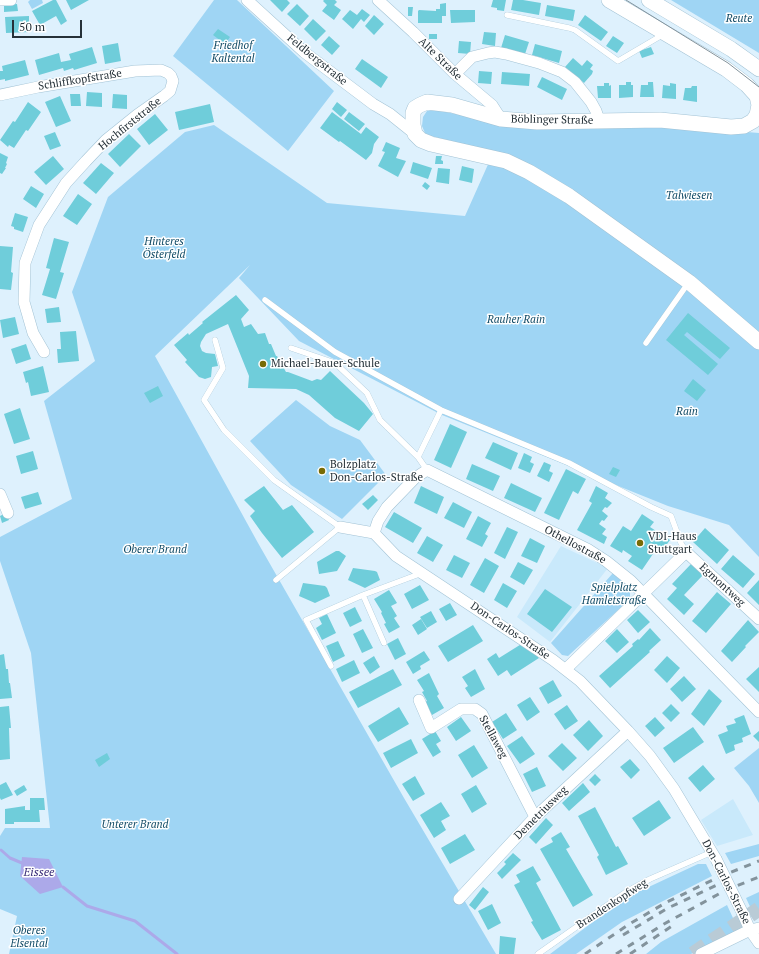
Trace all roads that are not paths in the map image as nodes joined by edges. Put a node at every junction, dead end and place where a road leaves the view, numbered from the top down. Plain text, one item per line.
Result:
1 (0, 0) edge
2 (11, 0) edge
3 (247, 0) edge
4 (378, 0) edge
5 (609, 0) edge
6 (648, 0) edge
7 (507, 15) dead end
8 (666, 32) junction
9 (759, 69) edge
10 (161, 70) joint
11 (455, 74) junction
12 (1, 97) edge
13 (415, 108) junction
14 (390, 114) junction
15 (501, 119) junction
16 (599, 120) junction
17 (415, 134) junction
18 (689, 282) junction
19 (265, 300) dead end
20 (215, 340) dead end
21 (759, 342) edge
22 (646, 343) dead end
23 (291, 348) dead end
24 (44, 352) dead end
25 (441, 410) junction
26 (418, 457) junction
27 (427, 470) junction
28 (0, 494) edge
29 (8, 513) dead end
30 (340, 527) junction
31 (374, 533) junction
32 (686, 552) junction
33 (422, 573) junction
34 (276, 580) dead end
35 (644, 594) junction
36 (363, 595) junction
37 (759, 619) edge
38 (384, 643) dead end
39 (331, 666) dead end
40 (566, 668) junction
41 (419, 700) dead end
42 (759, 712) edge
43 (628, 730) junction
44 (535, 817) junction
45 (714, 856) junction
46 (459, 899) dead end
47 (755, 929) edge
48 (759, 943) edge
49 (538, 954) edge
50 (701, 954) edge

1 - 2 street
3 - 14 street, Feldbergstraße
4 - 11 street, Alte Straße
5 - 8 main road, Böblinger Straße
6 - 9 main road
7 - 8 lane
8 - 16 main road, Böblinger Straße
10 - 12 street, Schliffkopfstraße
10 - 24 street, Hochfirststraße
11 - 15 street, Alte Straße
11 - 16 street
13 - 14 street
13 - 15 main road, Böblinger Straße
13 - 17 main road
14 - 17 street, Feldbergstraße
15 - 16 main road, Böblinger Straße
17 - 18 main road
18 - 21 main road
18 - 22 lane
19 - 25 lane
20 - 30 lane
23 - 26 lane
25 - 26 lane
25 - 32 lane
26 - 27 lane
27 - 31 street
27 - 35 street, Othellostraße
28 - 29 street
30 - 31 street
30 - 34 lane
31 - 33 street, Don-Carlos-Straße
32 - 35 street
32 - 37 street, Egmontweg
33 - 36 lane
33 - 40 street, Don-Carlos-Straße
35 - 40 street
35 - 42 street, Othellostraße
36 - 38 lane
36 - 39 lane
40 - 43 street, Don-Carlos-Straße
41 - 44 street, Stellaweg
43 - 44 street, Demetriusweg
43 - 45 street, Don-Carlos-Straße
44 - 46 street, Demetriusweg
45 - 47 street, Don-Carlos-Straße, bridge
45 - 49 lane, Brandenkopfweg
47 - 48 street, Don-Carlos-Straße
47 - 50 street

